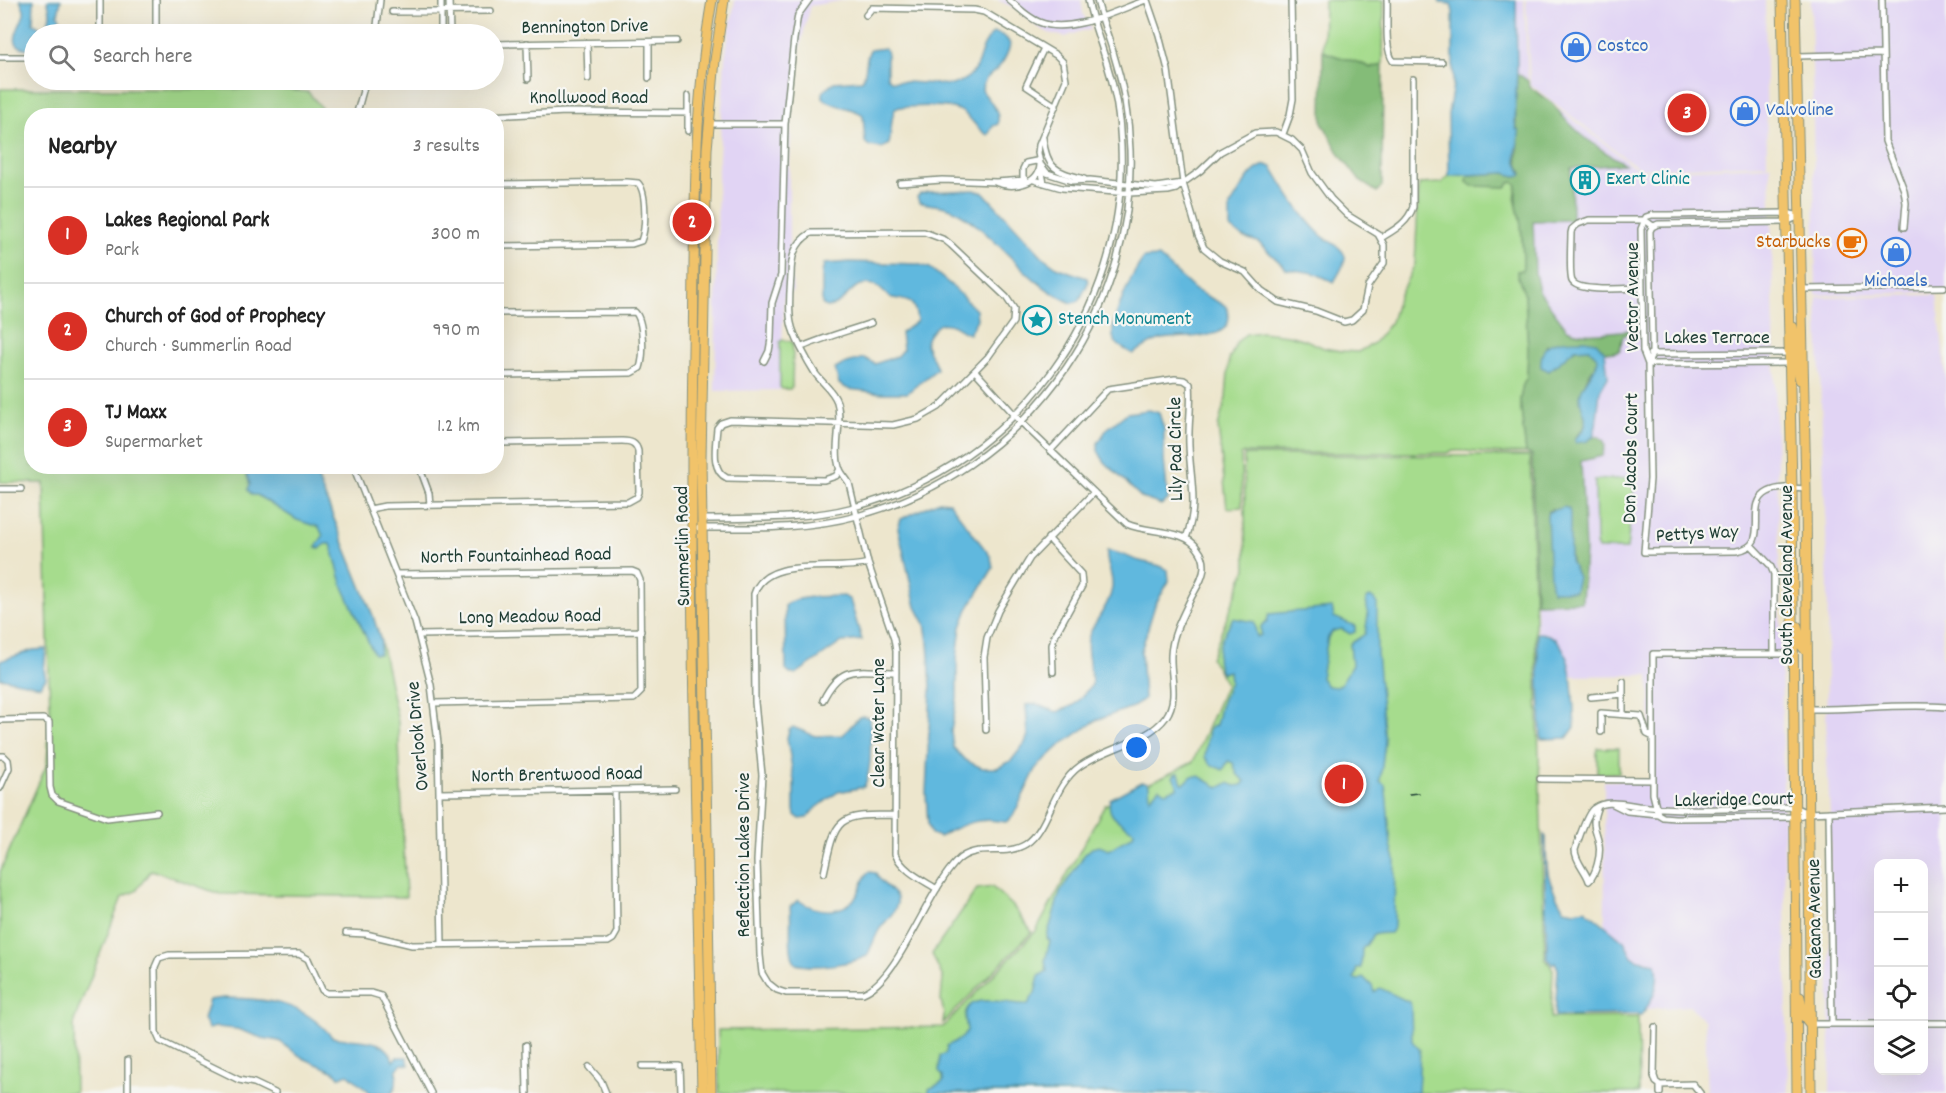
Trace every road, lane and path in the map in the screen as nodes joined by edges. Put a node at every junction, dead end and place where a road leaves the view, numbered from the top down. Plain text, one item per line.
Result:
1 (100, 0) edge
2 (156, 0) edge
3 (380, 0) edge
4 (441, 0) edge
5 (449, 0) edge
6 (712, 0) edge
7 (724, 0) edge
8 (809, 0) edge
9 (1009, 0) edge
10 (1088, 0) edge
11 (1097, 0) edge
12 (1147, 0) edge
13 (1291, 0) edge
14 (1387, 0) edge
15 (1782, 0) edge
16 (1795, 0) edge
17 (1882, 0) edge
18 (441, 11) junction
19 (450, 11) junction
20 (491, 11) dead end
21 (392, 12) dead end
22 (866, 15) dead end
23 (1101, 16) junction
24 (1092, 19) junction
25 (100, 24) edge
26 (156, 24) edge
27 (377, 24) edge
28 (441, 24) edge
29 (450, 24) edge
30 (677, 41) dead end
31 (649, 42) junction
32 (527, 43) junction
33 (587, 43) junction
34 (504, 44) edge
35 (1044, 48) junction
36 (1883, 54) junction
37 (1797, 56) junction
38 (0, 57) edge
39 (24, 57) edge
40 (1442, 62) dead end
41 (649, 78) dead end
42 (528, 79) dead end
43 (588, 79) dead end
44 (1413, 79) dead end
45 (364, 90) edge
46 (688, 96) dead end
47 (1056, 106) junction
48 (360, 108) edge
49 (688, 113) junction
50 (504, 115) edge
51 (709, 124) junction
52 (785, 124) junction
53 (688, 131) dead end
54 (1283, 134) junction
55 (1042, 136) junction
56 (1040, 164) junction
57 (1029, 180) junction
58 (1090, 180) junction
59 (900, 183) dead end
60 (1044, 183) junction
61 (1183, 183) junction
62 (504, 184) edge
63 (1121, 184) junction
64 (1130, 184) junction
65 (1120, 191) junction
66 (1129, 193) junction
67 (1800, 216) junction
68 (1786, 218) junction
69 (1645, 219) junction
70 (1653, 227) junction
71 (1904, 227) dead end
72 (1381, 238) junction
73 (504, 246) edge
74 (1944, 286) dead end
75 (1642, 288) junction
76 (1802, 289) junction
77 (1788, 307) junction
78 (504, 313) edge
79 (871, 323) dead end
80 (802, 347) junction
81 (1644, 354) junction
82 (1652, 354) junction
83 (1803, 355) junction
84 (1789, 358) junction
85 (764, 361) dead end
86 (1648, 364) junction
87 (975, 371) junction
88 (504, 375) edge
89 (1804, 397) junction
90 (1015, 416) junction
91 (839, 422) junction
92 (1022, 423) junction
93 (504, 443) edge
94 (1050, 451) junction
95 (840, 469) junction
96 (355, 474) edge
97 (422, 474) edge
98 (1792, 488) junction
99 (0, 489) edge
100 (21, 489) dead end
101 (1806, 489) junction
102 (1094, 492) junction
103 (430, 505) junction
104 (855, 507) junction
105 (370, 509) junction
106 (856, 516) junction
107 (696, 524) junction
108 (1048, 538) junction
109 (1186, 538) junction
110 (1751, 546) junction
111 (1644, 552) joint
112 (868, 563) junction
113 (396, 574) junction
114 (1792, 606) junction
115 (641, 631) junction
116 (419, 635) junction
117 (1807, 652) junction
118 (1774, 653) junction
119 (1793, 654) junction
120 (896, 672) junction
121 (1053, 672) dead end
122 (1623, 681) dead end
123 (1623, 694) junction
124 (1591, 697) dead end
125 (823, 700) dead end
126 (434, 703) junction
127 (1807, 705) junction
128 (1946, 707) edge
129 (1623, 714) junction
130 (0, 720) edge
131 (986, 730) dead end
132 (1601, 732) dead end
133 (1653, 737) junction
134 (0, 756) edge
135 (1540, 779) dead end
136 (1653, 780) junction
137 (0, 788) edge
138 (675, 789) dead end
139 (615, 791) junction
140 (439, 792) junction
141 (1612, 804) junction
142 (1598, 806) junction
143 (1946, 807) edge
144 (1655, 808) junction
145 (157, 812) dead end
146 (1794, 812) junction
147 (1829, 812) junction
148 (1808, 813) junction
149 (895, 814) junction
150 (1658, 814) junction
151 (825, 873) dead end
152 (937, 889) junction
153 (346, 933) dead end
154 (442, 944) junction
155 (1796, 980) junction
156 (1928, 1023) edge
157 (1946, 1023) edge
158 (1810, 1024) junction
159 (1832, 1024) junction
160 (1874, 1024) edge
161 (1655, 1027) dead end
162 (526, 1045) dead end
163 (128, 1060) dead end
164 (642, 1066) dead end
165 (589, 1067) dead end
166 (1684, 1084) junction
167 (1660, 1085) junction
168 (128, 1093) edge
169 (275, 1093) edge
170 (431, 1093) edge
171 (527, 1093) edge
172 (606, 1093) edge
173 (681, 1093) edge
174 (702, 1093) edge
175 (711, 1093) edge
176 (1660, 1093) edge
177 (1683, 1093) edge
178 (1700, 1093) edge
179 (1797, 1093) edge
180 (1811, 1093) edge

1 - 25 street
2 - 26 street
3 - 27 street
4 - 18 street
5 - 19 street
6 - 107 main road, Summerlin Road
7 - 51 main road, Summerlin Road
8 - 52 street
9 - 24 street
10 - 24 street
11 - 23 street
12 - 23 street
12 - 61 street
13 - 54 street
14 - 40 street
15 - 68 main road, South Cleveland Avenue
16 - 37 main road, South Cleveland Avenue
17 - 36 street
18 - 19 street
18 - 21 street
18 - 28 street
19 - 20 street
19 - 29 street
22 - 35 street
23 - 24 street
23 - 64 street
24 - 63 street
30 - 31 street, Bennington Drive
31 - 33 street, Bennington Drive
31 - 41 street
32 - 33 street, Bennington Drive
32 - 34 street, Bennington Drive
32 - 42 street
33 - 43 street
35 - 47 street
35 - 47 street
36 - 37 street
36 - 71 street
37 - 67 main road, South Cleveland Avenue
38 - 39 street
44 - 72 street
45 - 48 street
46 - 49 street
47 - 55 street
49 - 50 street, Knollwood Road
49 - 53 street
51 - 52 street
51 - 107 main road, Summerlin Road
52 - 85 street
54 - 61 street
54 - 72 street
55 - 56 street
55 - 58 street
56 - 57 street
56 - 57 street
56 - 58 street
56 - 60 street
57 - 59 street
57 - 60 street
58 - 63 street
60 - 65 street
61 - 64 street
61 - 66 street
61 - 72 street
62 - 73 street
63 - 64 street
63 - 65 street
64 - 66 street
65 - 66 street
65 - 90 street
66 - 92 street
67 - 68 street
67 - 76 main road, South Cleveland Avenue
68 - 69 street
68 - 70 street
68 - 77 main road, South Cleveland Avenue
69 - 70 street
69 - 75 street, Vector Avenue
69 - 75 street
70 - 82 street, Vector Avenue
74 - 76 street
75 - 81 street, Vector Avenue
76 - 83 main road, South Cleveland Avenue
77 - 83 main road
77 - 84 main road, South Cleveland Avenue
78 - 88 street
79 - 80 street
80 - 87 street
80 - 91 street
81 - 82 street, Lakes Terrace
81 - 86 street, Vector Avenue
82 - 84 street, Lakes Terrace
82 - 86 street, Vector Avenue
83 - 89 main road, South Cleveland Avenue
84 - 86 street, Lakes Terrace
84 - 89 main road
84 - 98 main road, South Cleveland Avenue
86 - 111 street, Don Jacobs Court
87 - 90 street
87 - 91 street
89 - 101 main road, South Cleveland Avenue
90 - 92 street
90 - 104 street
91 - 95 street
91 - 95 street
92 - 94 street
92 - 106 street
93 - 103 street
94 - 102 street
94 - 109 street, Lily Pad Circle
95 - 104 street, Clear Water Lane
96 - 105 street, Overlook Drive
97 - 103 street
98 - 101 street, Pettys Way
98 - 110 street, Pettys Way
98 - 114 main road, South Cleveland Avenue
99 - 100 street
101 - 117 main road, South Cleveland Avenue
102 - 108 street
102 - 109 street
103 - 105 street
104 - 106 street, Clear Water Lane
104 - 107 street
105 - 113 street, Overlook Drive
106 - 107 street
106 - 112 street, Clear Water Lane
107 - 174 main road, Summerlin Road
107 - 175 main road, Summerlin Road
108 - 121 street
108 - 131 street
109 - 152 street, Reflection Lakes Drive
110 - 111 street, Pettys Way
110 - 118 street, Pettys Way
112 - 120 street, Clear Water Lane
112 - 152 street, Reflection Lakes Drive
113 - 115 street, North Fountainhead Road
113 - 116 street, Overlook Drive
114 - 117 main road
114 - 119 main road, South Cleveland Avenue
115 - 116 street, Long Meadow Road
115 - 126 street
116 - 126 street, Overlook Drive
117 - 127 main road, South Cleveland Avenue
118 - 119 street
118 - 133 street, Lakeridge Court
119 - 127 main road
119 - 146 main road, South Cleveland Avenue
120 - 125 street
120 - 149 street, Clear Water Lane
122 - 123 street
123 - 124 street
123 - 129 street
126 - 140 street, Overlook Drive
127 - 128 street
127 - 148 main road, South Cleveland Avenue
129 - 132 street
129 - 133 street
130 - 145 street
133 - 136 street, Lakeridge Court
134 - 137 street
135 - 136 street
136 - 144 street, Lakeridge Court
138 - 139 street, North Brentwood Road
139 - 140 street, North Brentwood Road
139 - 154 street
140 - 154 street, Overlook Drive
141 - 142 street
141 - 144 street
141 - 150 street
142 - 142 street
143 - 147 street, Lakeridge Court
144 - 146 street, Lakeridge Court
144 - 150 street, Lakeridge Court
146 - 148 street, Lakeridge Court
146 - 150 street, Lakeridge Court
146 - 155 main road, South Cleveland Avenue
147 - 148 street, Lakeridge Court
147 - 159 street, Galeana Avenue
148 - 158 main road, South Cleveland Avenue
149 - 151 street
149 - 152 street, Clear Water Lane
153 - 154 street
155 - 158 main road
155 - 179 main road, South Cleveland Avenue
156 - 157 street
158 - 159 street
158 - 180 main road, South Cleveland Avenue
159 - 160 street
161 - 167 street
162 - 171 street
163 - 168 street
164 - 173 street
165 - 172 street
166 - 167 street
166 - 177 street
166 - 178 street
167 - 176 street
169 - 170 street

